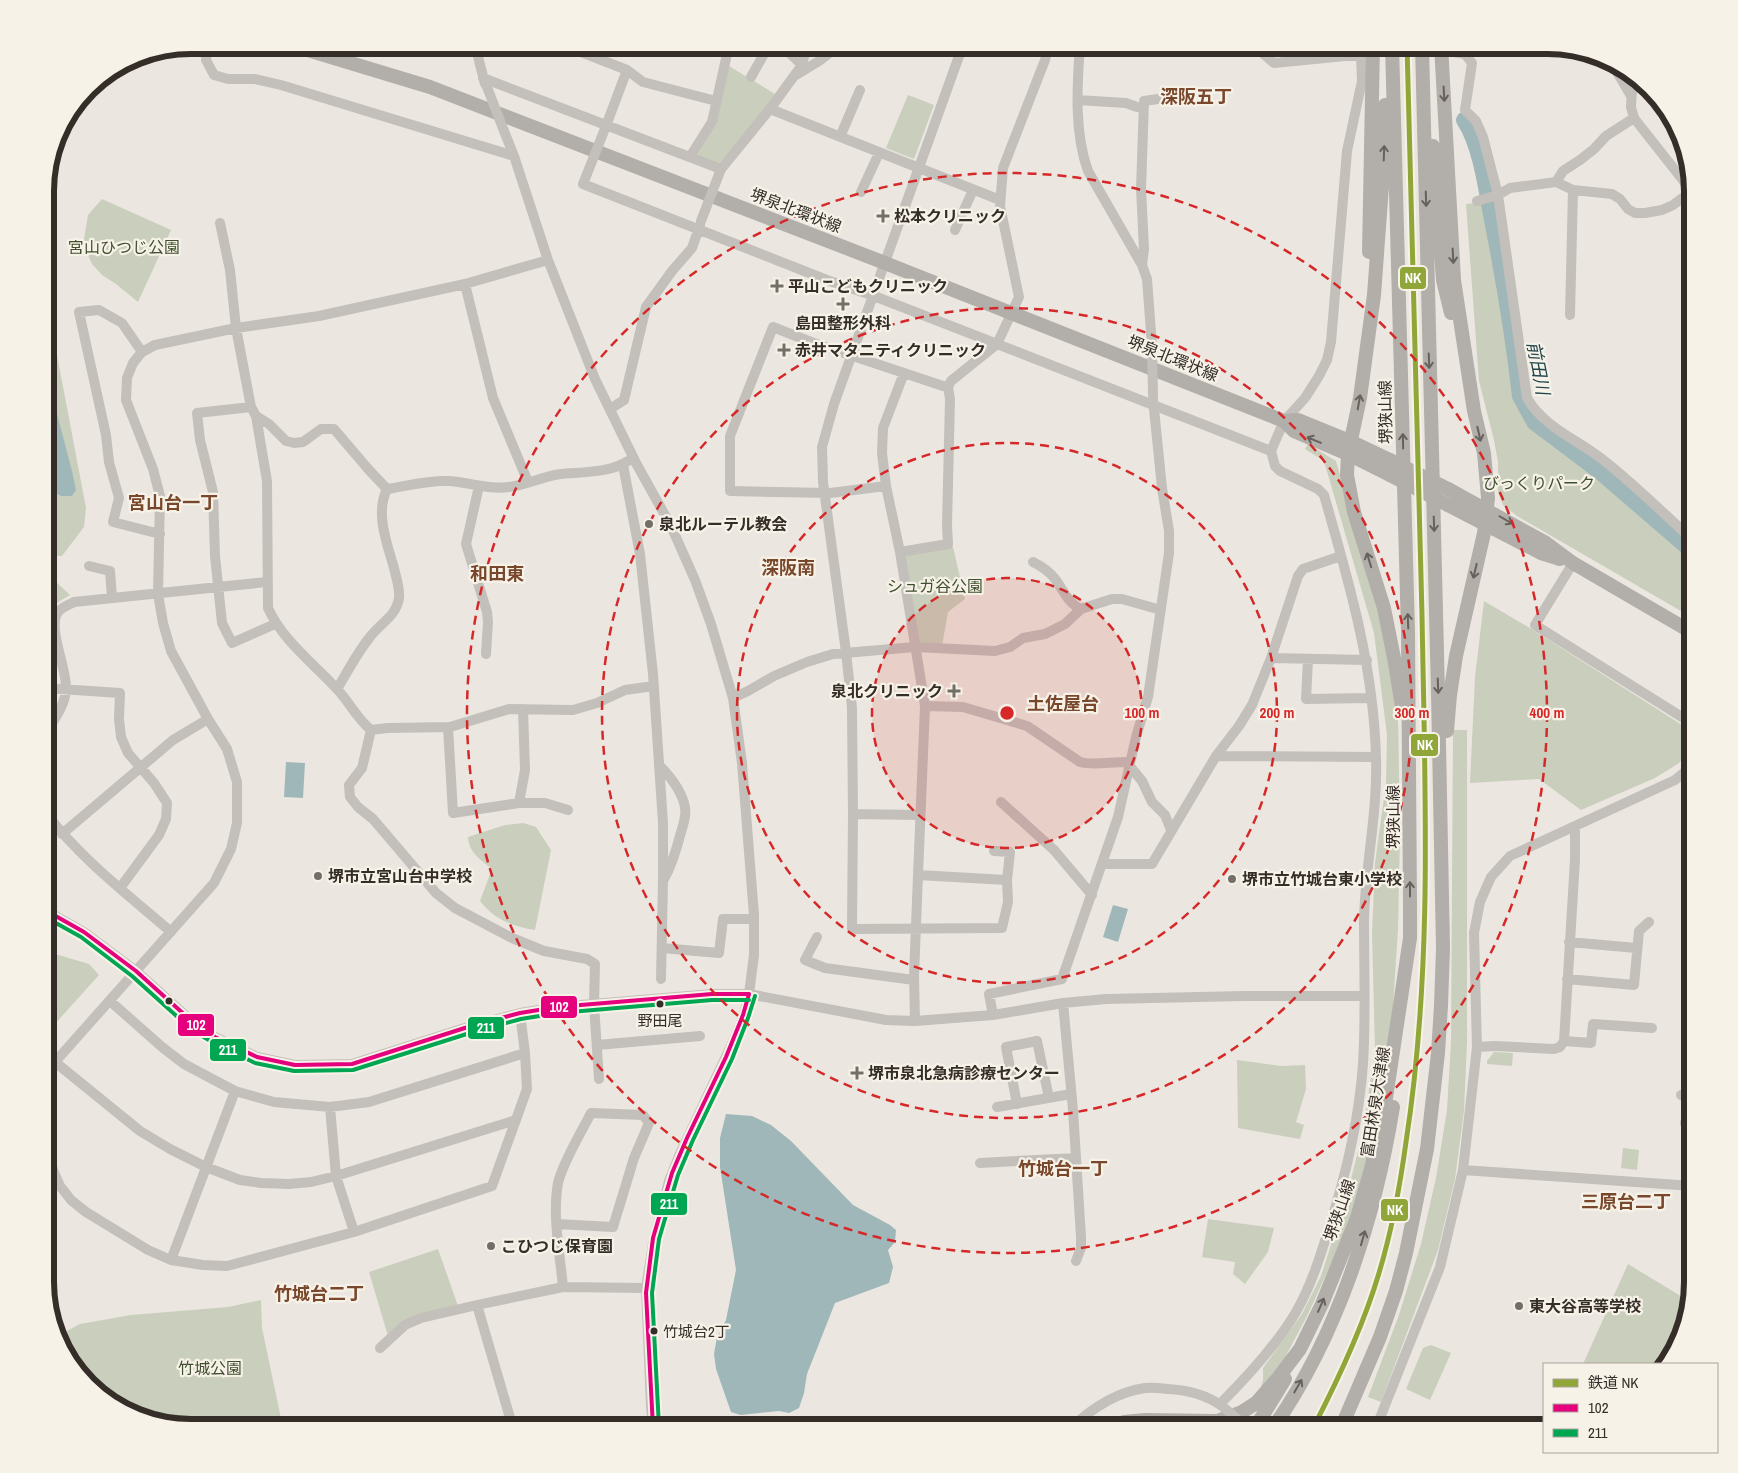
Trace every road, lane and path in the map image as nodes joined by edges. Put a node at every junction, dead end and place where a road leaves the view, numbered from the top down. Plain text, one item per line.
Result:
1 (206, 54) edge
2 (321, 54) edge
3 (477, 54) edge
4 (586, 54) edge
5 (727, 54) edge
6 (764, 54) edge
7 (790, 54) edge
8 (805, 54) edge
9 (828, 54) edge
10 (960, 54) edge
11 (1047, 54) edge
12 (1080, 54) edge
13 (1263, 54) edge
14 (1345, 54) edge
15 (1368, 54) edge
16 (1369, 54) edge
17 (1386, 54) edge
18 (1392, 54) edge
19 (1422, 54) edge
20 (1442, 54) edge
21 (1465, 54) edge
22 (802, 65) junction
23 (626, 70) junction
24 (1618, 73) edge
25 (751, 77) dead end
26 (793, 77) junction
27 (485, 83) junction
28 (1633, 83) edge
29 (1422, 84) junction
30 (860, 90) dead end
31 (1172, 97) dead end
32 (1632, 97) junction
33 (1078, 100) junction
34 (716, 101) junction
35 (1137, 107) dead end
36 (770, 109) junction
37 (1634, 118) junction
38 (606, 126) junction
39 (840, 137) junction
40 (879, 153) junction
41 (514, 156) junction
42 (690, 157) junction
43 (918, 168) junction
44 (721, 170) junction
45 (1684, 181) edge
46 (1556, 182) junction
47 (973, 190) junction
48 (1573, 190) junction
49 (862, 192) dead end
50 (1498, 195) junction
51 (1684, 198) edge
52 (1000, 200) junction
53 (1479, 200) dead end
54 (220, 224) dead end
55 (700, 226) junction
56 (955, 230) dead end
57 (548, 260) junction
58 (885, 263) junction
59 (1142, 265) junction
60 (465, 284) junction
61 (1374, 295) junction
62 (874, 296) junction
63 (1012, 313) junction
64 (1570, 315) dead end
65 (236, 328) junction
66 (997, 344) junction
67 (142, 352) junction
68 (852, 354) junction
69 (904, 374) junction
70 (948, 386) junction
71 (1153, 400) junction
72 (610, 409) junction
73 (1474, 411) junction
74 (253, 412) junction
75 (1284, 420) junction
76 (1350, 448) junction
77 (1271, 451) junction
78 (634, 458) junction
79 (623, 465) junction
80 (528, 482) junction
81 (479, 486) junction
82 (886, 486) junction
83 (387, 489) junction
84 (823, 493) junction
85 (1487, 509) junction
86 (1485, 523) junction
87 (1684, 532) edge
88 (160, 534) junction
89 (900, 552) junction
90 (1341, 556) junction
91 (1033, 562) dead end
92 (1573, 563) junction
93 (89, 566) dead end
94 (267, 582) junction
95 (217, 588) junction
96 (158, 594) junction
97 (112, 598) junction
98 (1081, 609) junction
99 (1160, 610) junction
100 (275, 624) junction
101 (1684, 628) edge
102 (915, 647) junction
103 (846, 652) junction
104 (486, 654) dead end
105 (1271, 658) junction
106 (1308, 659) junction
107 (1367, 660) junction
108 (654, 686) junction
109 (54, 688) edge
110 (66, 688) junction
111 (337, 689) junction
112 (732, 698) junction
113 (1371, 698) junction
114 (925, 706) junction
115 (523, 709) junction
116 (1684, 718) edge
117 (208, 719) junction
118 (54, 720) edge
119 (448, 727) junction
120 (371, 730) junction
121 (1216, 756) junction
122 (1376, 757) junction
123 (659, 764) junction
124 (1130, 764) junction
125 (141, 766) junction
126 (1439, 770) junction
127 (1684, 773) edge
128 (1001, 802) dead end
129 (519, 803) junction
130 (568, 810) dead end
131 (853, 814) junction
132 (920, 815) junction
133 (1411, 815) junction
134 (54, 824) edge
135 (1575, 827) junction
136 (1171, 830) junction
137 (62, 834) junction
138 (994, 851) dead end
139 (1102, 864) junction
140 (918, 875) junction
141 (663, 880) junction
142 (1008, 880) junction
143 (120, 888) junction
144 (1092, 895) junction
145 (54, 915) edge
146 (754, 919) junction
147 (1649, 922) dead end
148 (916, 928) junction
149 (171, 932) junction
150 (817, 937) dead end
151 (1410, 938) junction
152 (1569, 942) junction
153 (662, 948) junction
154 (1636, 948) junction
155 (136, 971) junction
156 (661, 979) dead end
157 (1567, 979) junction
158 (914, 980) junction
159 (749, 994) junction
160 (1364, 996) junction
161 (110, 1001) junction
162 (1063, 1003) junction
163 (594, 1005) junction
164 (520, 1013) junction
165 (993, 1015) junction
166 (915, 1022) junction
167 (1652, 1028) dead end
168 (700, 1036) dead end
169 (1564, 1041) junction
170 (597, 1045) junction
171 (1477, 1047) junction
172 (525, 1053) junction
173 (55, 1062) joint
174 (599, 1079) dead end
175 (235, 1091) junction
176 (1071, 1094) junction
177 (1049, 1098) junction
178 (1017, 1104) junction
179 (330, 1107) junction
180 (997, 1107) dead end
181 (516, 1120) junction
182 (1076, 1158) junction
183 (980, 1163) dead end
184 (206, 1167) junction
185 (1463, 1170) junction
186 (54, 1172) edge
187 (336, 1176) junction
188 (1684, 1187) edge
189 (557, 1224) junction
190 (354, 1232) junction
191 (171, 1260) junction
192 (1076, 1261) dead end
193 (564, 1287) junction
194 (646, 1288) junction
195 (477, 1305) junction
196 (380, 1348) dead end
197 (1300, 1349) junction
198 (1364, 1375) junction
199 (1221, 1405) junction
200 (510, 1419) edge
201 (652, 1419) edge
202 (1081, 1419) edge
203 (1223, 1419) edge
204 (1237, 1419) edge
205 (1260, 1419) edge
206 (1278, 1419) edge
207 (1342, 1419) edge
208 (1345, 1419) edge
209 (1380, 1419) edge

1 - 41 street
2 - 58 main road, 堺泉北環状線
3 - 27 street
4 - 23 street
5 - 34 street
6 - 25 street
7 - 22 street
8 - 22 street
9 - 26 street
10 - 43 street
11 - 52 street
12 - 33 street
13 - 14 street
15 - 75 street
16 - 61 main road
61 -> 17 main road
133 -> 18 main road, 堺狭山線
19 - 29 main road
20 -> 73 main road
21 - 50 street
22 - 26 street
23 - 34 street
23 - 38 street
24 - 32 street
26 - 36 street
27 - 38 street
27 - 41 street, bridge
28 - 32 street
29 - 73 main road
29 -> 126 main road
30 - 39 street
31 - 59 street
32 - 37 street
33 - 35 street
33 - 59 street
34 - 42 street
36 - 39 street
36 - 44 street
37 - 45 street
37 - 46 street
38 - 42 street
38 - 55 street, bridge
39 - 40 street
40 - 43 street
40 - 49 street
41 - 57 street
42 - 44 street
43 - 47 street
43 - 58 street
44 - 55 street, bridge
46 - 48 street
46 - 50 street
47 - 52 street
47 - 56 street
48 - 51 street
48 - 64 street
50 - 53 street
50 - 87 street
52 - 63 street
54 - 65 street
55 - 62 street
55 - 72 street
57 - 60 street
57 - 72 street
58 - 62 street
58 - 63 main road, 堺泉北環状線
59 - 71 street, bridge
60 - 65 street
60 - 80 street
76 -> 61 main road
62 - 66 street
62 - 68 street
63 - 66 street
63 - 75 main road, 堺泉北環状線
65 - 67 street
65 - 74 street
66 - 70 street
66 - 71 street
67 - 88 street
67 - 88 street
68 - 69 street
68 - 84 street
68 - 84 street
69 - 70 street
69 - 82 street
70 - 89 street
71 - 77 street
71 - 99 street
72 - 78 street
73 -> 85 main road
74 - 83 street
74 - 94 street
74 - 95 street
75 - 76 main road, 堺泉北環状線
75 - 77 street
76 - 85 main road, 堺泉北環状線, bridge
76 - 86 main road, 堺泉北環状線, bridge
133 -> 76 main road
77 - 90 street
78 - 79 street
78 - 112 street
79 - 80 street
79 - 108 street
80 - 81 street
81 - 83 street
81 - 104 street
82 - 84 street
82 - 89 street
83 - 111 street
84 - 103 street
85 - 86 main road
85 -> 92 main road, 堺泉北環状線
86 - 92 main road, 堺泉北環状線
86 -> 126 main road
88 - 96 street
89 - 102 street
90 - 105 street
90 - 107 street
91 - 98 street
92 - 101 main road, 堺泉北環状線
92 - 116 street
93 - 97 street
94 - 95 street
94 - 100 street
95 - 96 street
95 - 100 street
96 - 97 street
96 - 117 street
97 - 110 street
98 - 99 street
98 - 102 street
99 - 124 street
100 - 111 street
102 - 103 street
102 - 114 street
103 - 112 street
103 - 131 street
105 - 106 street
105 - 121 street
106 - 107 street
106 - 113 street
107 - 113 street
108 - 115 street
108 - 123 street
109 - 110 street
110 - 118 street
110 - 125 street
111 - 120 street
112 - 146 street
113 - 122 street
114 - 124 street
114 - 132 street
115 - 119 street
115 - 129 street
117 - 125 street
117 - 149 street
119 - 120 street
119 - 129 street
120 - 163 street
121 - 122 street
121 - 136 street
122 - 160 street
123 - 141 street
123 - 141 street
124 - 136 street
124 - 139 street
125 - 137 street
125 - 143 street
126 - 198 main road
127 - 135 street
128 - 144 street
129 - 130 street
131 - 132 street
131 - 148 street
132 - 140 street
151 -> 133 main road, 堺狭山線
134 - 137 street
135 - 152 street
135 - 171 street
136 - 139 street
137 - 143 street
138 - 142 street
139 - 144 street
140 - 142 street
140 - 148 street
141 - 153 street
142 - 148 street
143 - 149 street
144 - 165 street
145 - 155 street
146 - 153 street
146 - 159 street
147 - 154 street
148 - 158 street
149 - 155 street
150 - 158 street
197 -> 151 main road, 堺狭山線
206 -> 151 main road, 富田林泉大津線
152 - 154 street
152 - 157 street
153 - 156 street
154 - 157 street
155 - 161 street
155 - 164 street
157 - 169 street
158 - 166 street
159 - 163 street
159 - 166 street
159 - 194 street
160 - 162 street
160 - 199 street
161 - 173 street
161 - 175 street
162 - 165 street
162 - 176 street
163 - 164 street
163 - 170 street
164 - 172 street
165 - 166 street
167 - 169 street
168 - 170 street
169 - 171 street
170 - 174 street
171 - 185 street
172 - 179 street
172 - 181 street
173 - 184 street
175 - 179 street
175 - 184 street
176 - 177 street
176 - 182 street
177 - 178 street
177 - 178 street
178 - 180 street
179 - 187 street
181 - 187 street
181 - 190 street
182 - 183 street
182 - 192 street
184 - 187 street
184 - 191 street
185 - 188 street
185 - 209 street
186 - 191 street
187 - 190 street
189 - 189 street
189 - 193 street
190 - 191 street
193 - 194 street
193 - 195 street
194 - 201 street
195 - 196 street
195 - 200 street
197 - 203 main road, 堺狭山線
197 - 205 main road
198 - 207 main road
198 - 208 main road
199 - 202 street
199 - 204 street, bridge

